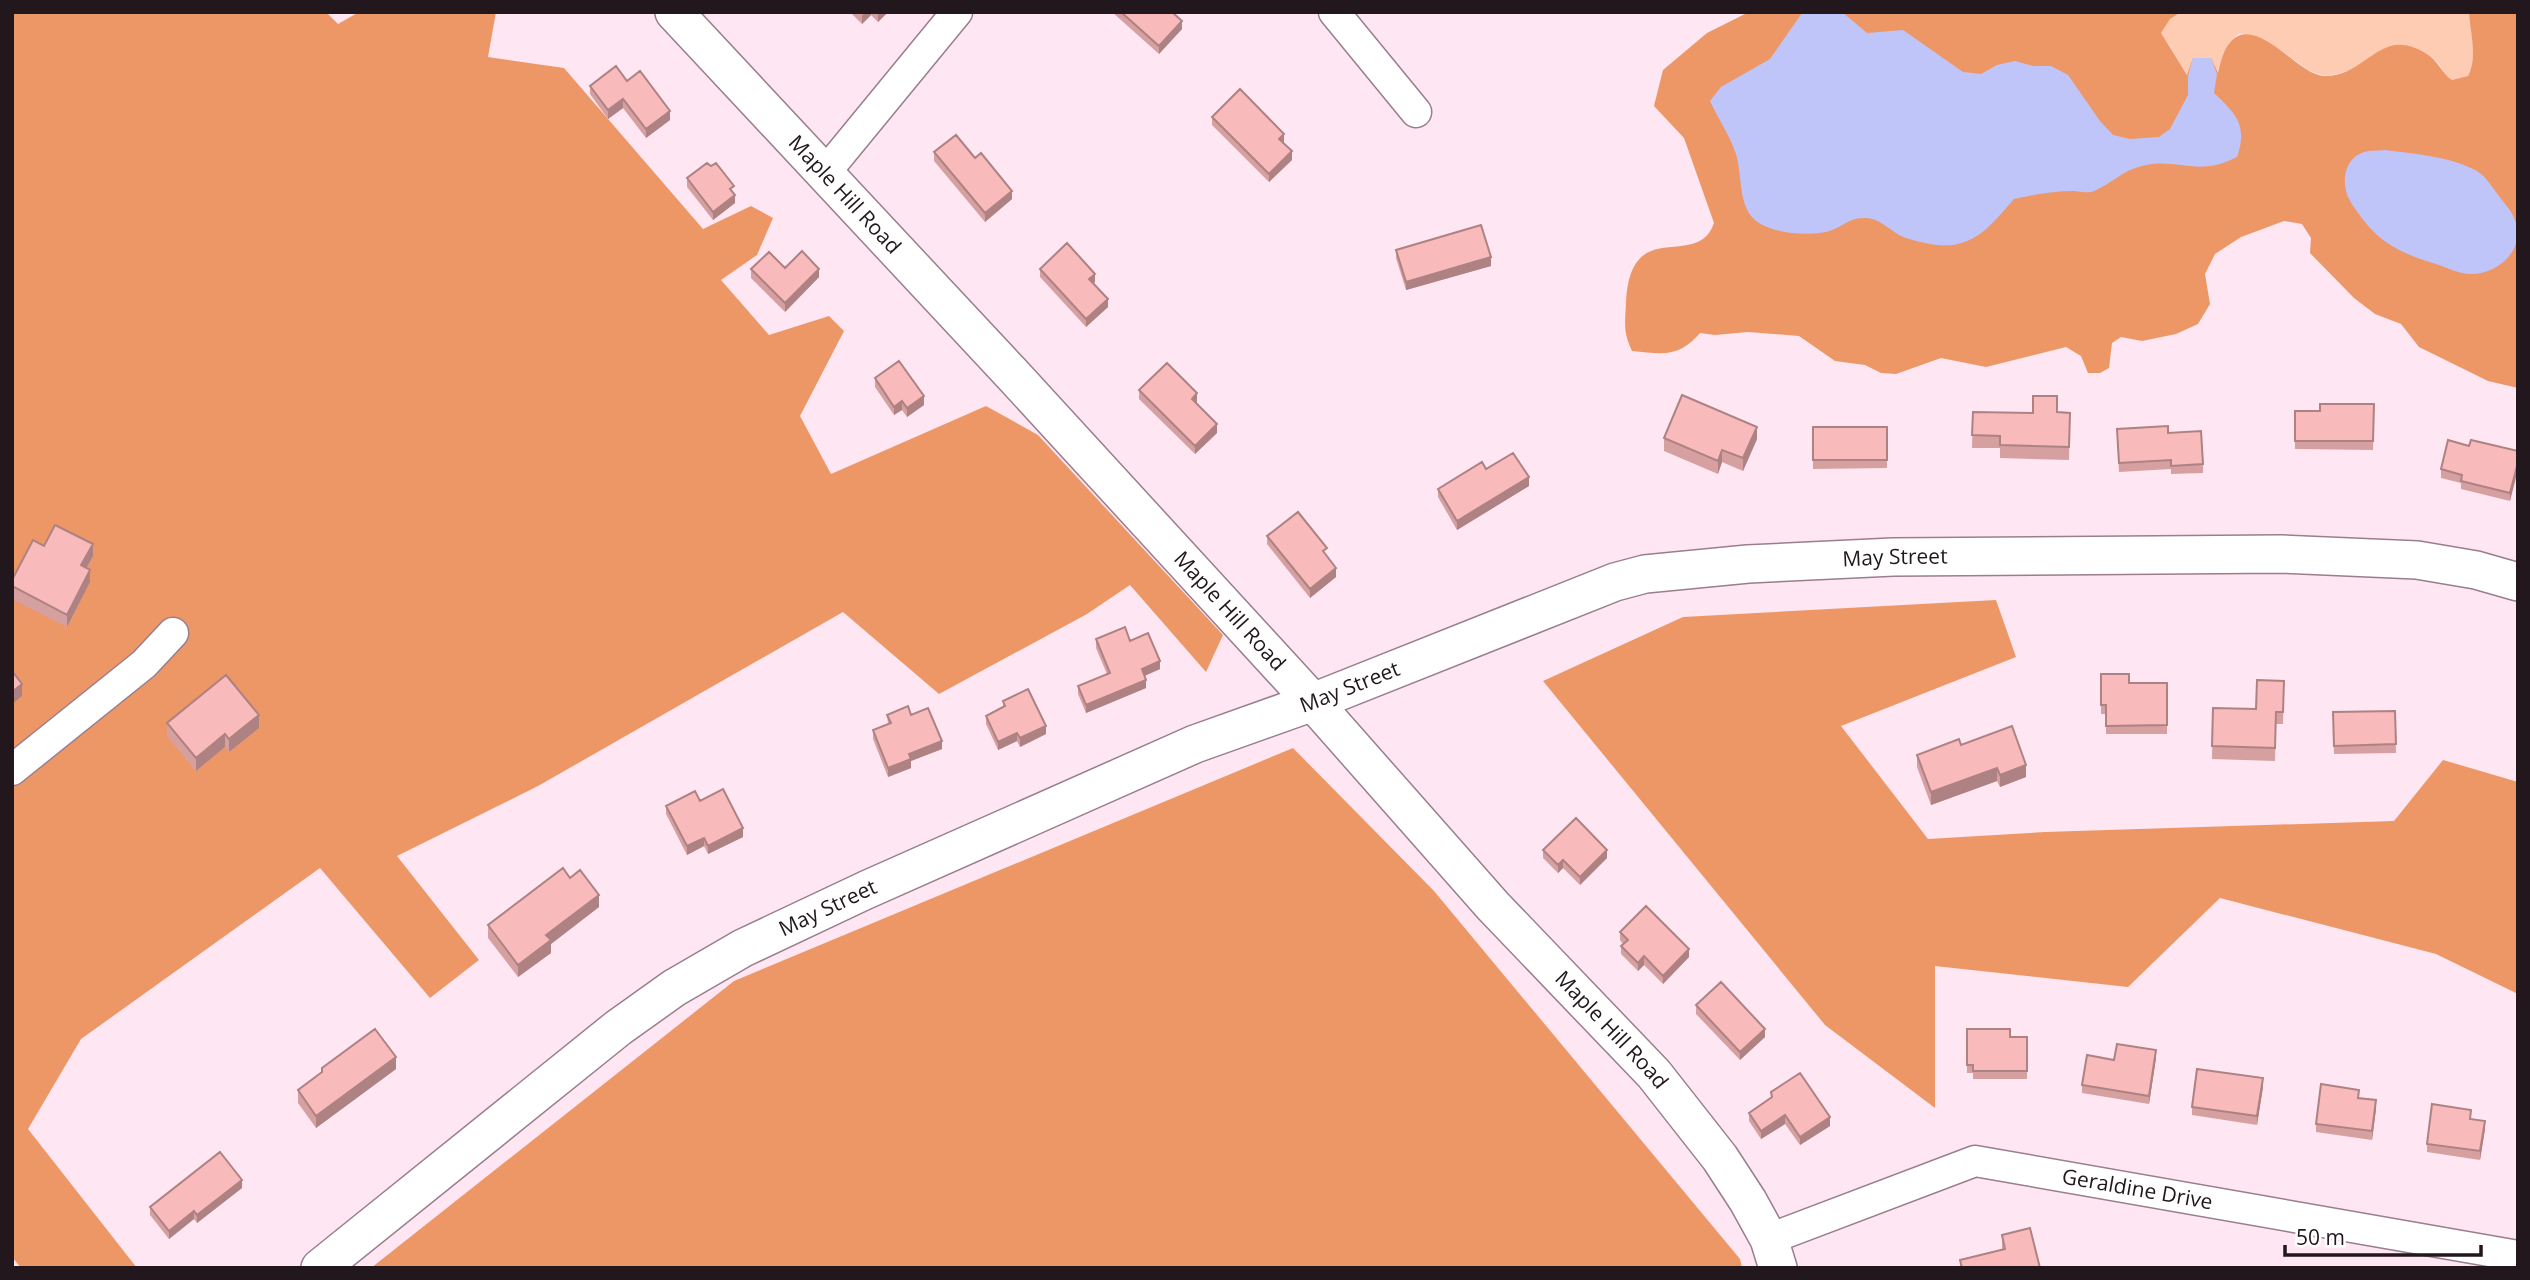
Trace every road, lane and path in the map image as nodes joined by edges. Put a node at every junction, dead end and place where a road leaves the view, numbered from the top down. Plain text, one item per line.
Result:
1 (674, 12) edge
2 (957, 12) edge
3 (1334, 12) edge
4 (1416, 112) dead end
5 (824, 174) junction
6 (2518, 582) edge
7 (173, 633) dead end
8 (1312, 702) junction
9 (12, 770) edge
10 (1774, 1254) edge
11 (2518, 1256) edge
12 (320, 1268) edge

1 - 5 street, Maple Hill Road
2 - 5 street
3 - 4 street
5 - 8 street, Maple Hill Road
6 - 8 street, May Street
7 - 9 street
8 - 10 street, Maple Hill Road
8 - 12 street, May Street
10 - 11 street, Geraldine Drive

